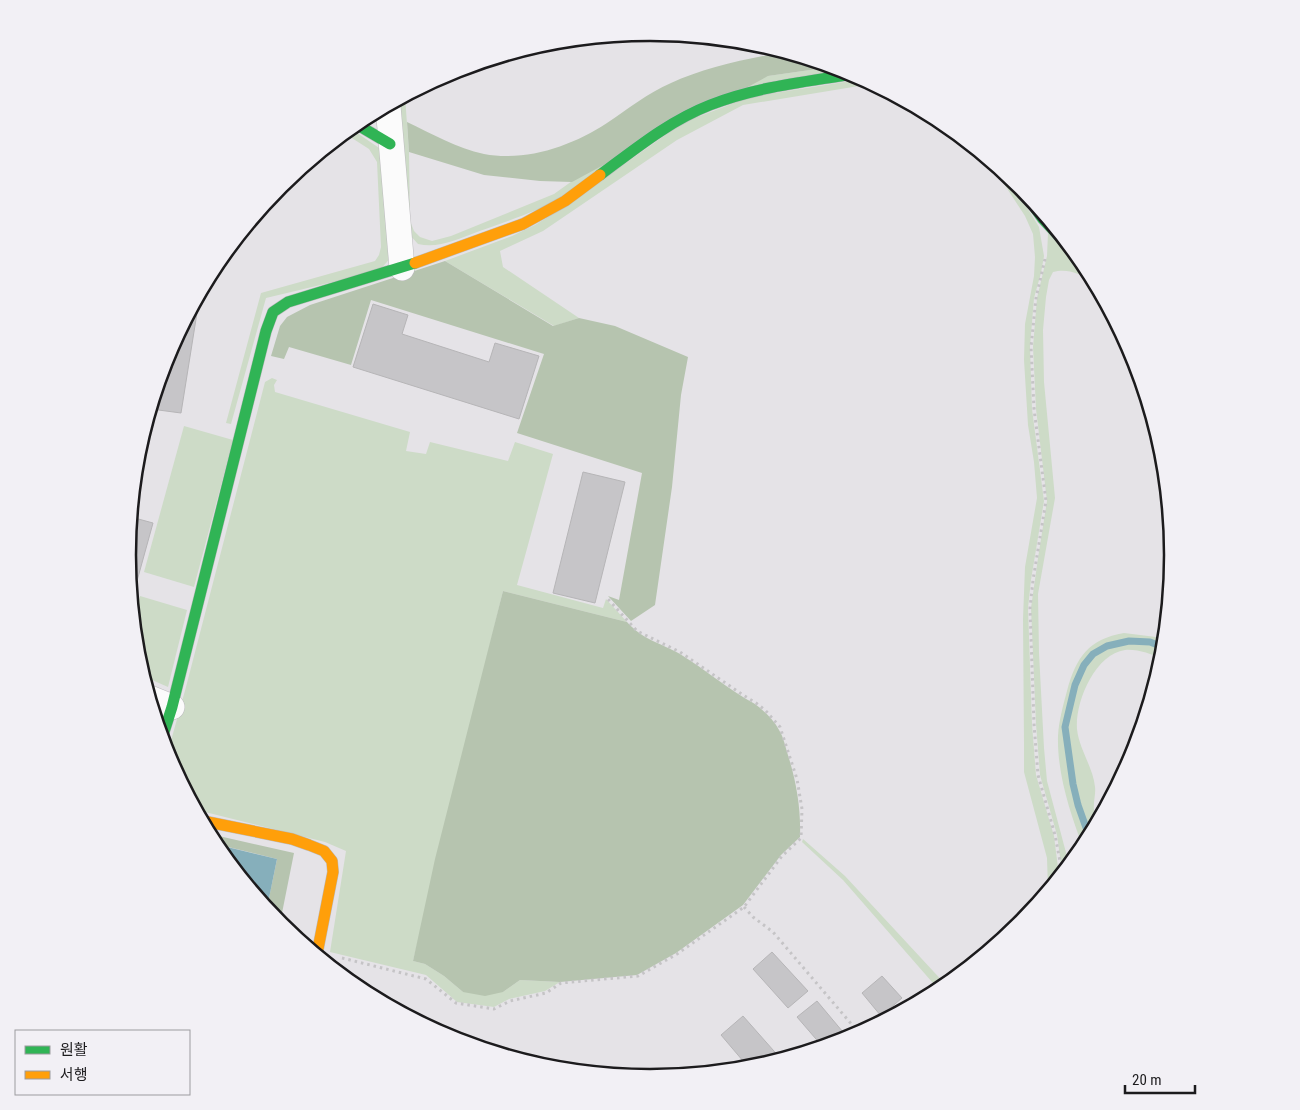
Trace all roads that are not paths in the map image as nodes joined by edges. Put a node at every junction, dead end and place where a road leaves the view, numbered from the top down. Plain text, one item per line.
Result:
1 (837, 77) edge
2 (388, 113) edge
3 (364, 129) edge
4 (390, 144) junction
5 (402, 268) junction
6 (161, 702) edge
7 (212, 823) edge
8 (318, 947) edge

1 - 5 street
2 - 4 street
3 - 4 street
4 - 5 street
5 - 6 street
7 - 8 street

